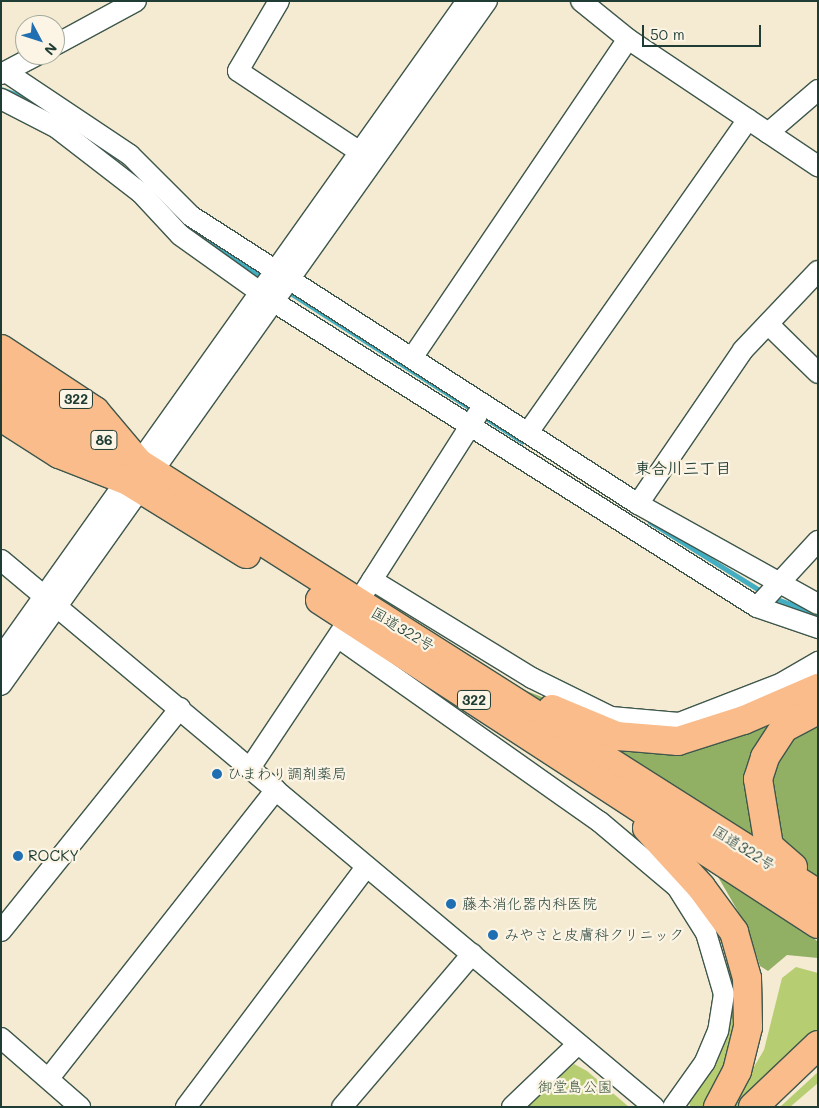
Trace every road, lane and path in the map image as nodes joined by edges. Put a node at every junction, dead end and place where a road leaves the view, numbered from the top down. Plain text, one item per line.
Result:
1 (136, 1) edge
2 (279, 1) edge
3 (467, 1) edge
4 (487, 1) edge
5 (581, 1) edge
6 (628, 39) junction
7 (65, 40) edge
8 (19, 65) edge
9 (4, 73) edge
10 (818, 90) edge
11 (1, 99) edge
12 (748, 119) junction
13 (768, 133) junction
14 (366, 156) junction
15 (818, 166) edge
16 (818, 271) edge
17 (282, 276) junction
18 (268, 295) junction
19 (768, 324) junction
20 (1, 349) edge
21 (412, 358) junction
22 (1, 373) edge
23 (818, 373) edge
24 (1, 398) edge
25 (485, 403) junction
26 (1, 417) edge
27 (470, 425) junction
28 (529, 431) junction
29 (140, 476) junction
30 (638, 504) junction
31 (818, 541) edge
32 (1, 560) edge
33 (776, 584) junction
34 (50, 602) junction
35 (818, 604) edge
36 (757, 607) junction
37 (354, 609) junction
38 (818, 628) edge
39 (2, 653) edge
40 (818, 662) edge
41 (1, 685) edge
42 (500, 688) junction
43 (818, 688) edge
44 (180, 708) junction
45 (818, 710) edge
46 (250, 768) junction
47 (276, 790) junction
48 (618, 798) junction
49 (366, 867) junction
50 (818, 889) edge
51 (818, 894) edge
52 (818, 924) edge
53 (1, 931) edge
54 (472, 954) junction
55 (1, 1038) edge
56 (578, 1044) junction
57 (818, 1045) edge
58 (818, 1065) edge
59 (49, 1078) junction
60 (80, 1107) edge
61 (186, 1107) edge
62 (342, 1107) edge
63 (512, 1107) edge
64 (654, 1107) edge
65 (673, 1107) edge
66 (718, 1107) edge
67 (752, 1107) edge
68 (772, 1107) edge

1 - 7 street
2 - 14 street
3 - 14 street
4 - 14 street
5 - 6 street
6 - 12 street
6 - 21 street
8 - 9 street
9 - 17 street
10 - 13 street
11 - 18 street
12 - 13 street
12 - 28 street
13 - 15 street
14 - 17 street
16 - 19 street
17 - 18 street
17 - 21 street
18 - 27 street
18 - 29 street
19 - 23 street
19 - 30 street
20 - 29 highway, 国道322号 / 322
21 - 25 street
22 - 29 main road, 86
24 - 29 main road, 86
25 - 27 street
25 - 28 street
26 - 29 highway, 国道322号 / 322
27 - 36 street
27 - 37 street
28 - 30 street
29 - 34 street
29 - 37 highway, 国道322号 / 322
30 - 33 street
31 - 33 street
32 - 34 street
33 - 35 street
33 - 36 street
34 - 39 street
34 - 41 street
34 - 44 street
36 - 38 street
37 - 40 street
37 - 42 highway, 国道322号 / 322
37 - 46 street
37 - 48 highway, 国道322号 / 322
37 - 65 street
42 - 43 highway
42 - 51 highway, 国道322号 / 322
44 - 46 street
44 - 53 street
45 - 50 highway
46 - 47 street
47 - 49 street
47 - 59 street
48 - 52 highway, 国道322号 / 322
48 - 66 highway
49 - 54 street
49 - 61 street
54 - 56 street
54 - 62 street
55 - 59 street
56 - 63 street
56 - 64 street
57 - 67 highway
58 - 68 highway
59 - 60 street

